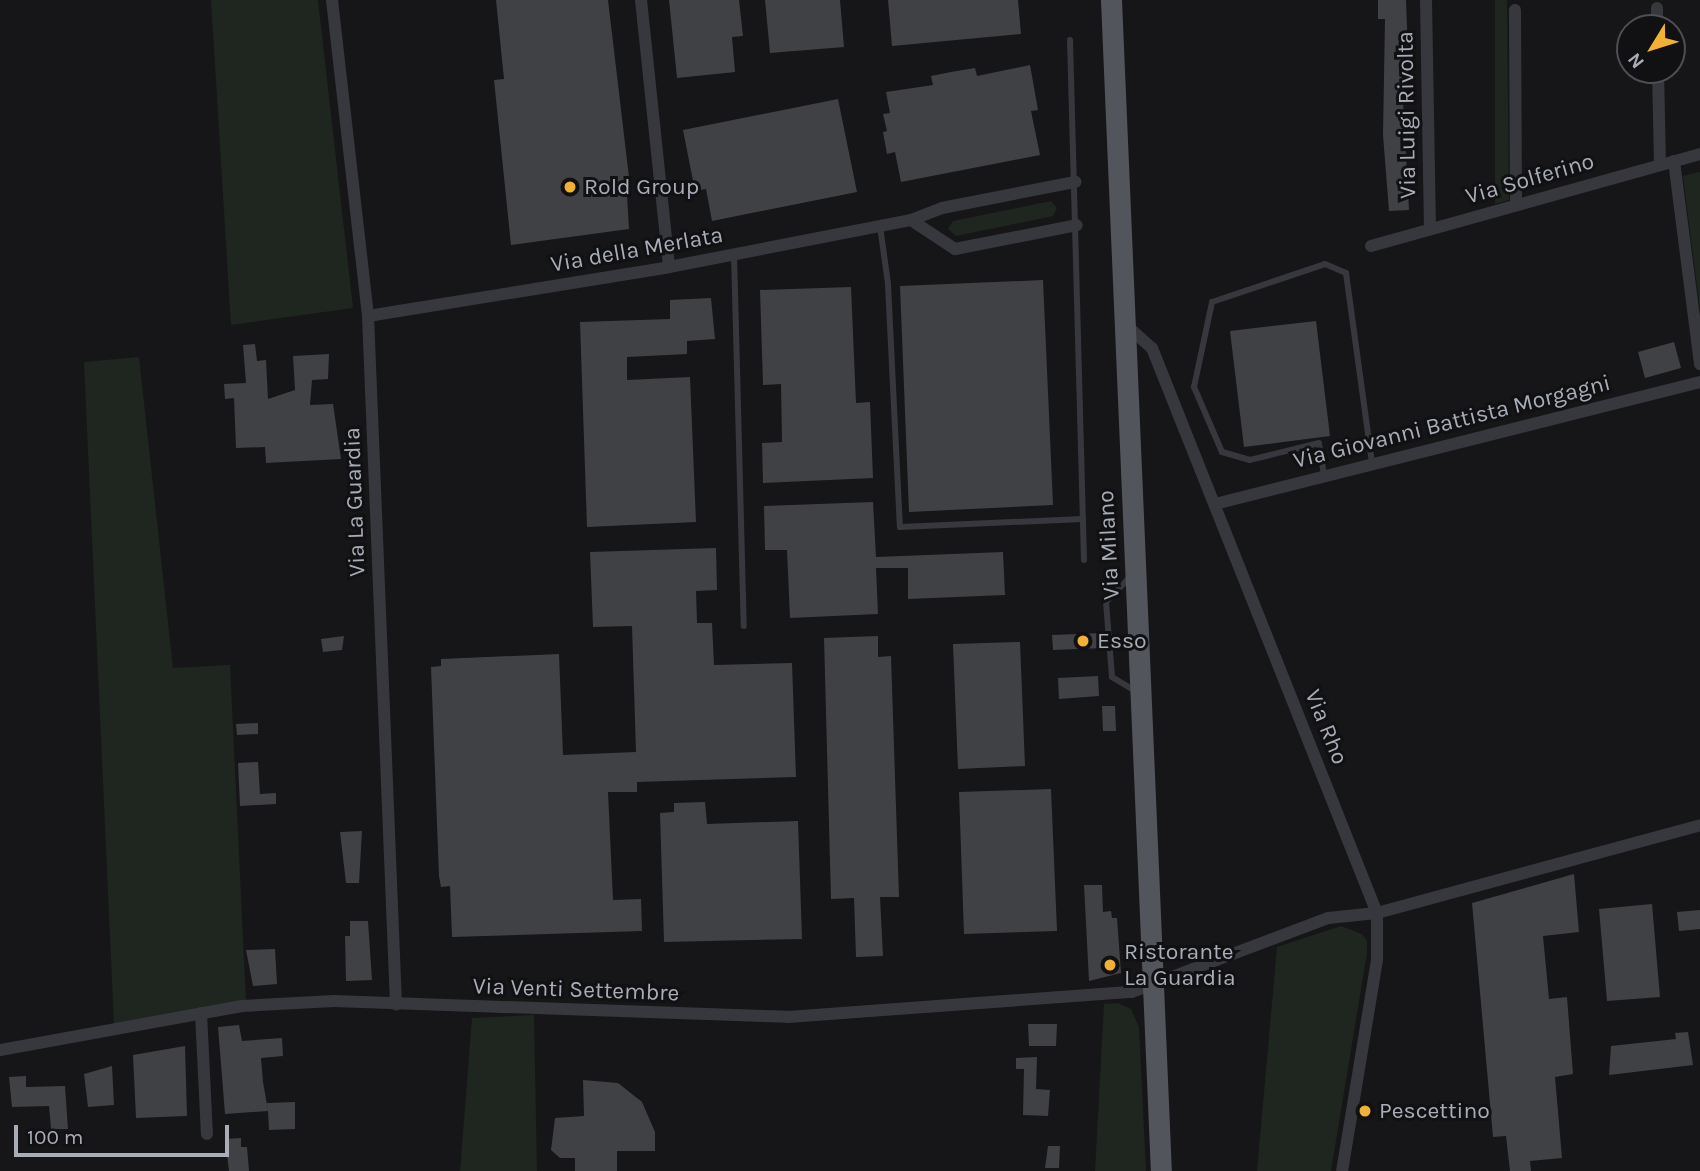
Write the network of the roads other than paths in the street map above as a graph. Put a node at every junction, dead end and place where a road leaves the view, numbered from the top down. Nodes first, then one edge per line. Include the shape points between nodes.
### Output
1 (332, 0) edge
2 (641, 0) edge
3 (1111, 0) edge
4 (1426, 0) edge
5 (1657, 8) dead end
6 (1515, 10) dead end
7 (1657, 14) edge
8 (1070, 40) dead end
9 (1658, 84) edge
10 (1700, 154) edge
11 (1674, 160) junction
12 (1660, 164) junction
13 (1075, 182) junction
14 (1516, 205) junction
15 (911, 220) junction
16 (1077, 225) junction
17 (880, 226) junction
18 (1430, 229) junction
19 (1371, 246) dead end
20 (734, 254) junction
21 (669, 267) junction
22 (368, 316) junction
23 (1125, 324) junction
24 (1700, 364) edge
25 (1700, 382) edge
26 (1372, 463) junction
27 (1324, 475) junction
28 (1215, 504) junction
29 (1083, 519) junction
30 (1084, 560) dead end
31 (1136, 571) junction
32 (744, 626) dead end
33 (1141, 695) junction
34 (1700, 825) edge
35 (1377, 913) junction
36 (1153, 984) junction
37 (396, 1004) junction
38 (201, 1013) junction
39 (0, 1050) edge
40 (207, 1134) dead end
41 (1159, 1165) edge
42 (1342, 1171) edge

1 - 22 street, Via La Guardia
2 - 21 street
3 - 23 main road, Via Milano
4 - 18 street, Via Luigi Rivolta
5 - 7 street
6 - 14 street
8 - 13 lane
9 - 12 street
10 - 11 street, Via Solferino
11 - 12 street, Via Solferino
11 - 24 street
12 - 14 street, Via Solferino
13 - 15 street, Via della Merlata via 942,208
13 - 16 lane
14 - 18 street, Via Solferino
15 - 16 street via 955,250
15 - 17 street, Via della Merlata
16 - 29 lane
17 - 20 street, Via della Merlata
17 - 29 lane via 888,284 900,527
18 - 19 street, Via Solferino
20 - 21 street, Via della Merlata
20 - 32 lane
21 - 22 street, Via della Merlata
22 - 37 street, Via La Guardia
23 - 28 street, Via Rho via 1152,348
23 - 31 main road, Via Milano
25 - 26 street, Via Giovanni Battista Morgagni
26 - 27 street, Via Giovanni Battista Morgagni
26 - 27 lane via 1346,273 1335,266 1317,266 1296,277 1212,302 1194,387 1222,452 1250,460 1319,443
27 - 28 street, Via Giovanni Battista Morgagni
28 - 35 street, Via Rho
29 - 30 lane
31 - 33 main road, Via Milano
31 - 33 lane via 1106,602 1112,677
33 - 36 main road, Via Milano
34 - 35 street, Via Venti Settembre
35 - 36 street, Via Venti Settembre via 1328,918
35 - 42 street, Via Rho via 1377,960
36 - 37 street, Via Venti Settembre via 1132,992 788,1017
36 - 41 main road, Via Milano
37 - 38 street, Via Venti Settembre via 334,1000
38 - 39 street, Via Venti Settembre
38 - 40 street

